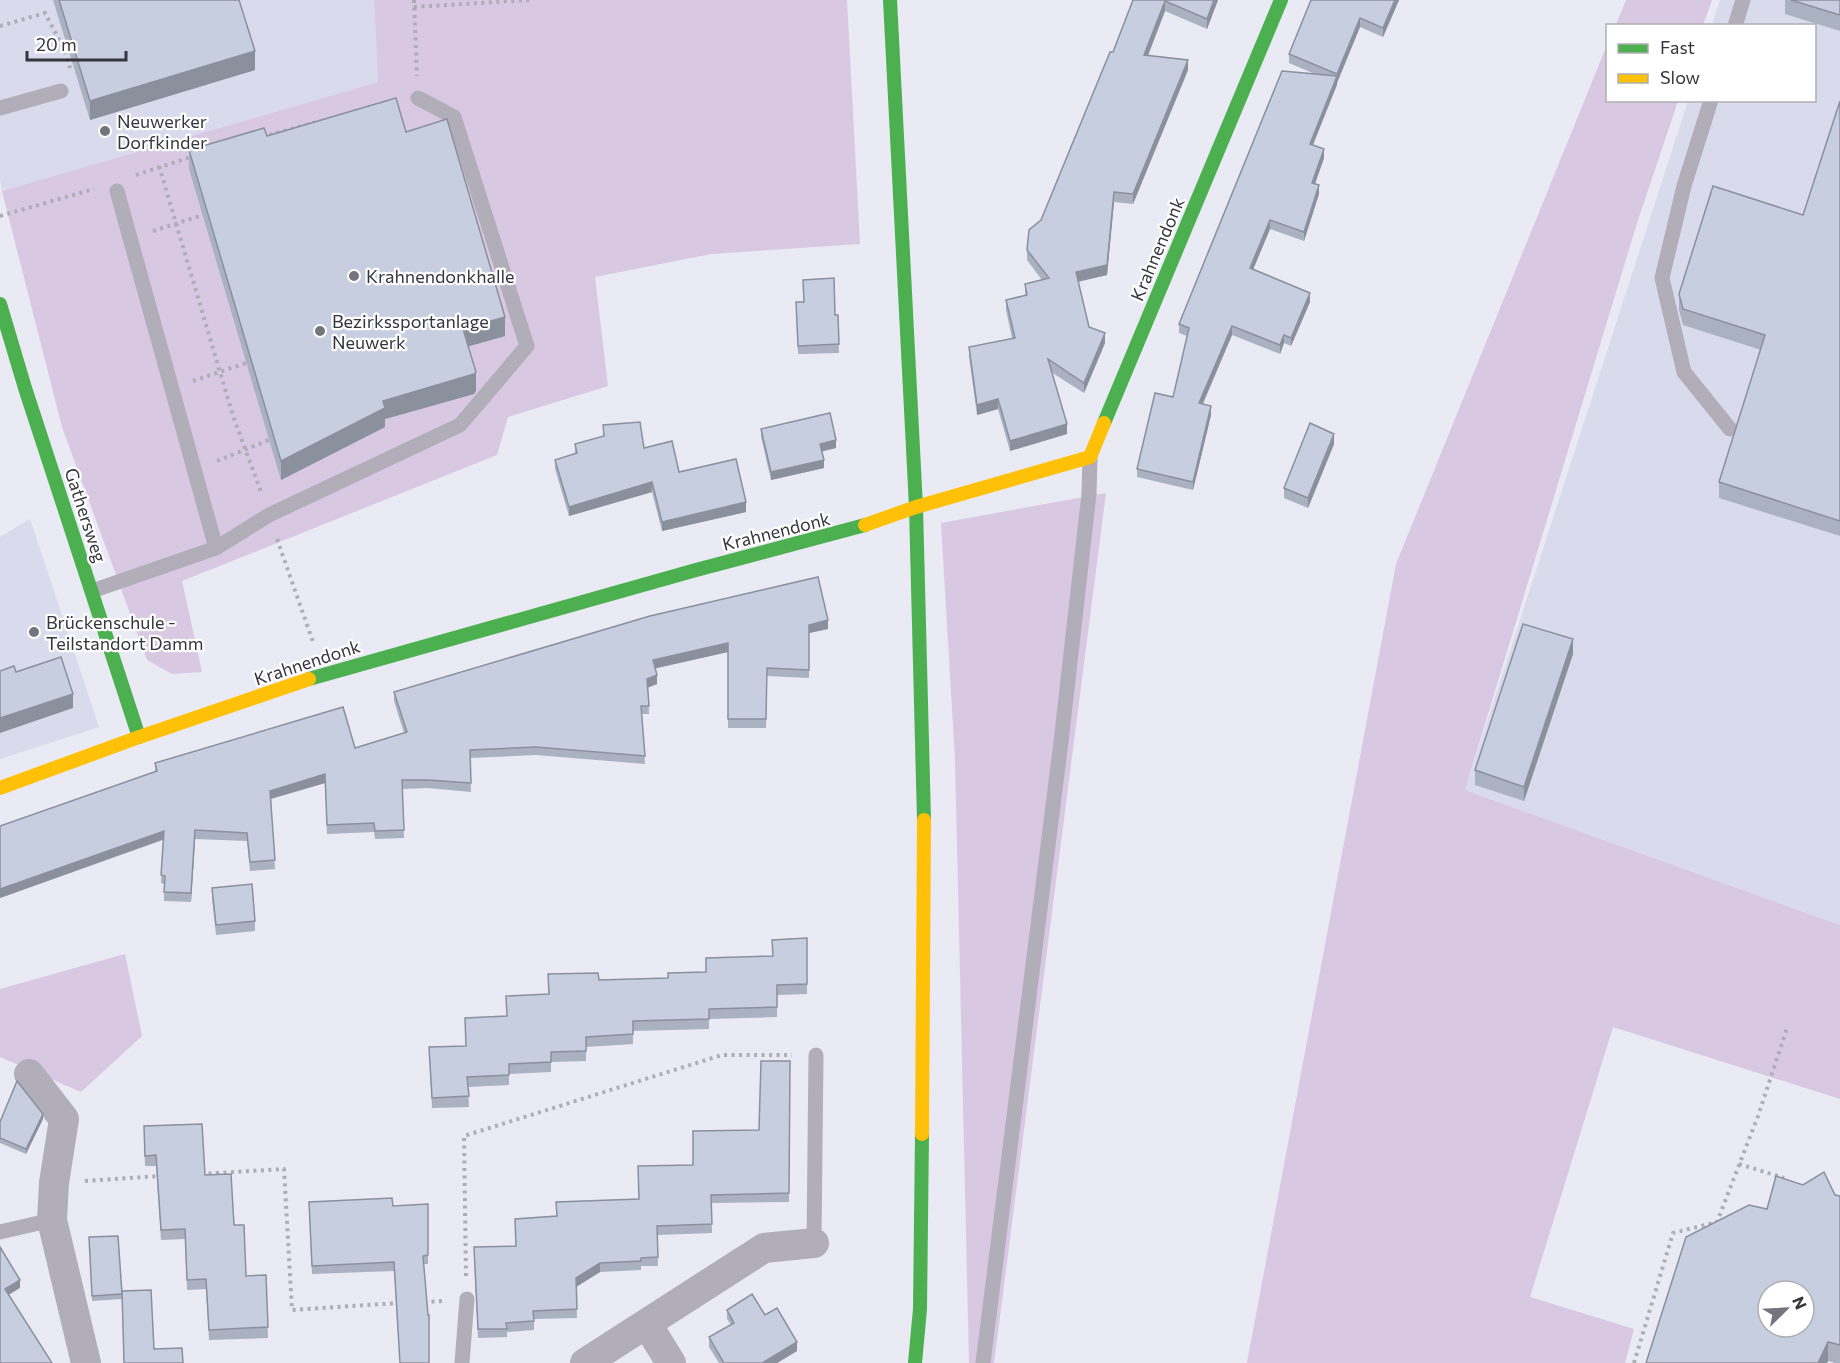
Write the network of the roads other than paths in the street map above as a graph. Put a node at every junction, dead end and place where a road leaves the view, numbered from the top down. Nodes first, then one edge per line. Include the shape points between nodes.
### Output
1 (890, 0) edge
2 (1281, 0) edge
3 (1743, 0) edge
4 (1736, 24) edge
5 (61, 91) road end
6 (418, 98) road end
7 (1710, 102) edge
8 (0, 108) edge
9 (110, 189) road end
10 (0, 304) edge
11 (1730, 429) dead end
12 (1090, 457) junction
13 (916, 507) junction
14 (216, 548) junction
15 (92, 591) junction
16 (139, 737) junction
17 (0, 788) edge
18 (816, 1055) road end
19 (29, 1074) dead end
20 (52, 1220) junction
21 (0, 1232) edge
22 (814, 1243) joint
23 (467, 1299) road end
24 (647, 1324) junction
25 (86, 1363) edge
26 (462, 1363) edge
27 (585, 1363) edge
28 (671, 1363) edge
29 (915, 1363) edge
30 (983, 1363) edge

1 - 13 street
2 - 12 street, Krahnendonk
3 - 4 lane
5 - 8 lane
6 - 14 lane via 454,117 527,346 460,425 269,515
7 - 11 lane via 1684,186 1662,278 1684,372
9 - 14 lane via 130,238
10 - 15 street, Gathersweg
12 - 13 street, Krahnendonk
12 - 30 lane via 1061,742
13 - 16 street, Krahnendonk via 854,529 324,674
13 - 29 street via 925,855 920,1309
14 - 15 lane
15 - 16 street, Gathersweg
16 - 17 street, Krahnendonk
18 - 22 lane
19 - 20 street via 64,1119
20 - 21 lane
20 - 25 street
22 - 24 street via 764,1248
23 - 26 lane
24 - 27 street
24 - 28 street

